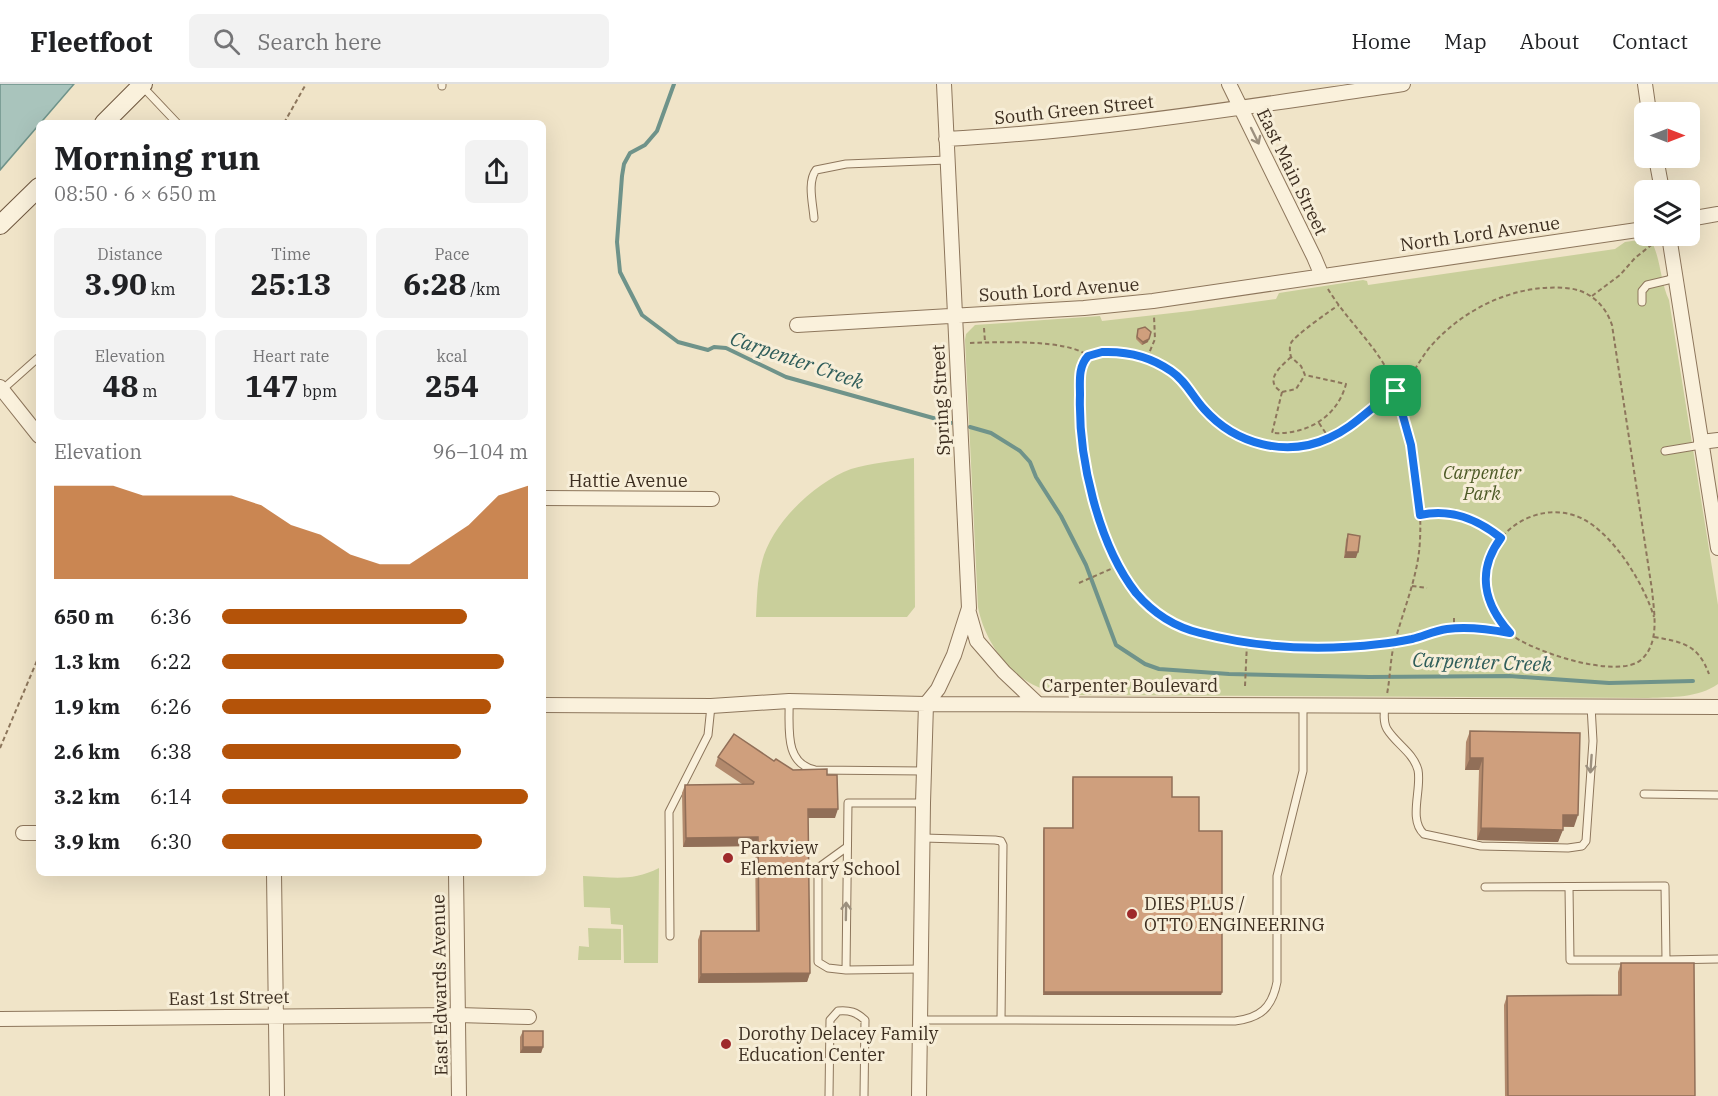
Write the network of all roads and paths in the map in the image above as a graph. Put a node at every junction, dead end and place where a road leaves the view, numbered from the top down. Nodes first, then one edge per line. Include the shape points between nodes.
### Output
1 (306, 84) edge
2 (944, 84) edge
3 (1229, 84) edge
4 (1403, 84) edge
5 (1645, 84) edge
6 (142, 85) edge
7 (1648, 102) edge
8 (1240, 108) junction
9 (107, 120) edge
10 (174, 120) edge
11 (286, 120) edge
12 (946, 139) junction
13 (947, 160) junction
14 (36, 190) edge
15 (1718, 214) edge
16 (1700, 217) edge
17 (814, 219) dead end
18 (0, 225) edge
19 (1634, 230) edge
20 (1651, 246) edge
21 (1670, 246) edge
22 (1322, 276) junction
23 (1675, 276) junction
24 (1592, 296) junction
25 (1153, 301) junction
26 (1642, 302) dead end
27 (1339, 305) junction
28 (956, 315) junction
29 (797, 324) dead end
30 (966, 343) dead end
31 (1088, 356) junction
32 (1291, 357) junction
33 (1147, 358) junction
34 (36, 361) edge
35 (1305, 375) junction
36 (1, 389) edge
37 (1396, 391) junction
38 (1282, 392) junction
39 (1319, 423) junction
40 (36, 432) edge
41 (1329, 438) junction
42 (1718, 440) edge
43 (1701, 444) junction
44 (1665, 451) dead end
45 (546, 498) edge
46 (712, 499) dead end
47 (1420, 515) junction
48 (1501, 538) junction
49 (1718, 548) edge
50 (1120, 565) junction
51 (1080, 583) dead end
52 (1412, 586) junction
53 (1427, 588) dead end
54 (969, 608) junction
55 (1654, 617) junction
56 (1454, 618) dead end
57 (1454, 628) junction
58 (1510, 633) junction
59 (1654, 637) junction
60 (1396, 641) junction
61 (1247, 643) junction
62 (36, 663) edge
63 (1709, 674) dead end
64 (1389, 684) dead end
65 (1245, 686) dead end
66 (789, 701) junction
67 (1303, 704) junction
68 (546, 705) edge
69 (927, 705) junction
70 (1038, 705) junction
71 (1385, 705) junction
72 (711, 706) junction
73 (1591, 706) junction
74 (1718, 706) edge
75 (0, 748) edge
76 (924, 771) junction
77 (1644, 794) dead end
78 (1718, 795) edge
79 (923, 803) junction
80 (36, 832) edge
81 (23, 833) dead end
82 (923, 838) junction
83 (847, 847) junction
84 (274, 876) edge
85 (456, 876) edge
86 (1569, 886) junction
87 (1485, 887) dead end
88 (670, 936) dead end
89 (1718, 959) edge
90 (1666, 960) junction
91 (921, 969) junction
92 (846, 970) junction
93 (458, 1015) junction
94 (277, 1016) junction
95 (529, 1017) dead end
96 (0, 1019) edge
97 (920, 1020) junction
98 (1001, 1020) junction
99 (277, 1096) edge
100 (459, 1096) edge
101 (829, 1096) edge
102 (864, 1096) edge
103 (919, 1096) edge

1 - 11 path
2 - 12 street, Spring Street
3 - 8 street, East Main Street
4 - 8 street, South Green Street
5 - 7 street
6 - 9 street
6 - 10 lane
8 - 12 street, South Green Street via 1080,129
8 -> 22 street, East Main Street
12 - 13 street, Spring Street
13 - 17 lane via 846,164 816,170 812,175
13 - 28 street, Spring Street
14 - 18 street
15 - 16 street
19 - 22 street, North Lord Avenue
20 - 24 path
21 - 23 street
22 - 25 street, South Lord Avenue
22 - 27 path
23 - 26 lane via 1647,285 1642,291
23 - 43 street
24 - 37 path via 1572,288 1544,288 1519,292 1482,306 1440,336
24 - 55 path via 1606,311 1612,325
25 - 28 street, South Lord Avenue
25 - 33 path via 1155,335
27 - 32 path via 1292,340
27 - 37 path via 1385,366
28 - 29 street, South Lord Avenue
28 - 54 street, Spring Street
30 - 31 path via 1050,344 1077,349
31 - 33 path via 1106,352
31 - 50 path via 1080,380 1084,455 1091,493
32 - 35 path
32 - 38 path via 1273,377
33 - 41 path via 1173,372 1213,419 1238,436 1283,447
34 - 36 lane
35 - 38 path via 1297,388
35 - 39 path via 1346,384 1336,405
36 - 40 street
37 - 41 path via 1350,427
37 - 47 path via 1411,445
38 - 39 path via 1272,433 1296,432
39 - 41 path
42 - 43 street
43 - 44 lane
43 - 49 street
45 - 46 street, Hattie Avenue
47 - 48 path via 1461,516 1480,523
47 - 52 path via 1419,554
48 - 55 path via 1514,524 1539,514 1554,512 1580,518 1618,552 1645,594
48 - 58 path via 1489,557 1486,587 1493,611
50 - 51 path
50 - 61 path via 1140,597 1172,623
52 - 53 path
52 - 60 path
54 - 69 street, Spring Street via 954,654
54 - 70 street via 977,641
55 - 59 path
56 - 57 path
57 - 58 path
57 - 60 path
58 - 59 path via 1562,657 1607,668 1638,662
59 - 63 path via 1690,647 1702,657
60 - 61 path via 1326,647
60 - 64 path
61 - 65 path
62 - 75 path
66 - 69 street, Carpenter Boulevard
66 - 72 street, Carpenter Boulevard
66 - 76 lane via 791,749 802,766 815,770
67 - 70 street, Carpenter Boulevard
67 - 71 street, Carpenter Boulevard
67 - 98 lane via 1303,771 1276,876 1277,982 1269,1005 1248,1019 1234,1020
68 - 72 street, Carpenter Boulevard
69 - 70 street, Carpenter Boulevard
69 - 76 street
71 - 73 street, Carpenter Boulevard
73 -> 71 lane via 1593,741 1586,842 1568,848 1481,846 1420,831 1416,764 1387,728
72 - 88 lane via 708,735 669,812
73 - 74 street, Carpenter Boulevard
76 - 79 street
77 - 78 lane
79 - 82 street
79 - 83 lane via 848,803
80 - 81 street
82 - 91 street
82 - 98 lane via 995,840 1003,845
92 -> 83 lane
83 - 92 lane via 818,868 818,962 828,968
84 - 94 street
85 - 93 street, East Edwards Avenue
86 - 87 lane
86 - 90 lane via 1570,960
86 - 90 lane via 1665,886
89 - 90 lane
91 - 92 lane
91 - 97 street
93 - 94 street, East 1st Street
93 - 95 street, East 1st Street
93 - 100 street, East Edwards Avenue
94 - 96 street, East 1st Street
94 - 99 street
97 - 98 lane
97 - 103 street
101 - 102 lane via 830,1020 838,1011 848,1010 865,1020

